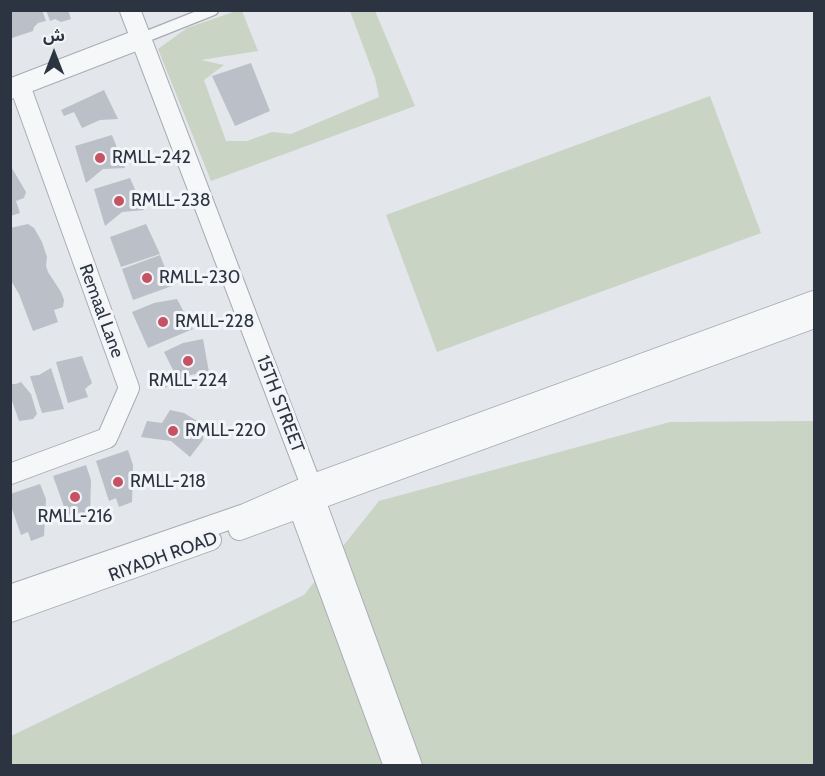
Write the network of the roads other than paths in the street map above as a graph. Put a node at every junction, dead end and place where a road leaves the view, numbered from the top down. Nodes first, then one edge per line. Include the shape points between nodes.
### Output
1 (130, 10) edge
2 (213, 10) edge
3 (140, 39) junction
4 (15, 88) edge
5 (814, 301) edge
6 (814, 318) edge
7 (10, 474) edge
8 (308, 498) junction
9 (10, 595) edge
10 (10, 612) edge
11 (394, 765) edge
12 (412, 765) edge

1 - 3 street, 15TH STREET
2 - 3 lane
3 - 4 street
3 - 8 street, 15TH STREET
4 - 7 street, Remaal Lane via 129,388 107,438
5 - 8 street
6 - 8 street
8 - 9 street, RIYADH ROAD via 245,514
8 - 10 street, RIYADH ROAD
8 - 11 street
8 - 12 street, 15TH STREET

